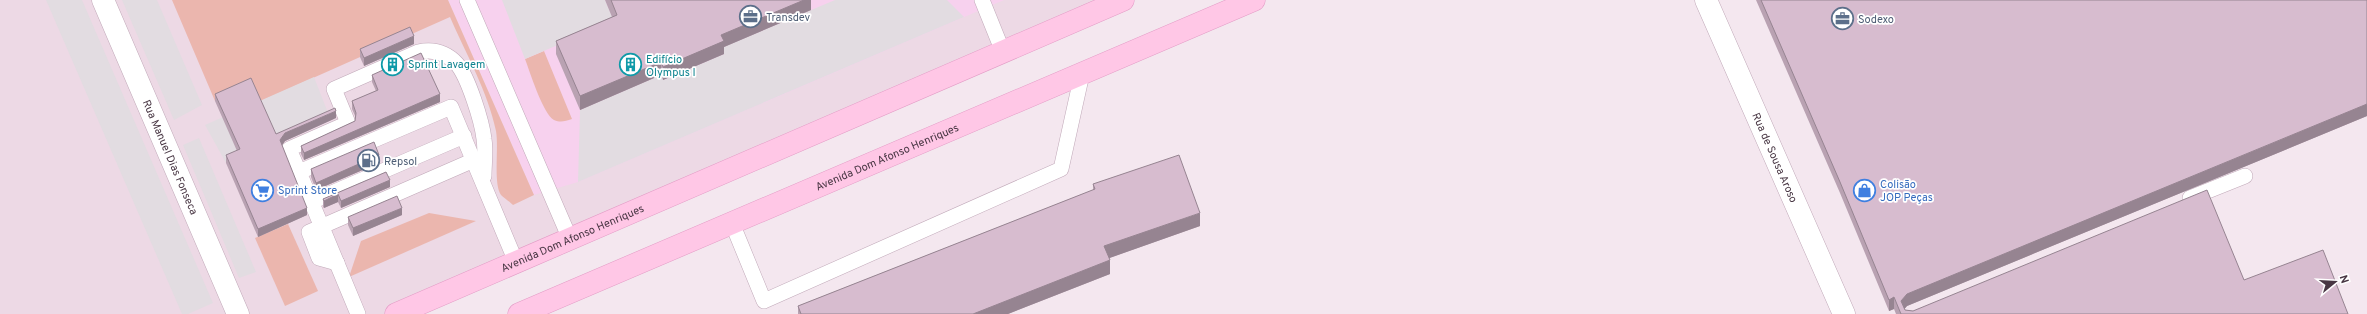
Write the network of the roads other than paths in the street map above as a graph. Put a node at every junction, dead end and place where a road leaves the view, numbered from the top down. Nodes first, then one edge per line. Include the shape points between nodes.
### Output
1 (103, 0) edge
2 (467, 0) edge
3 (982, 0) edge
4 (1122, 0) edge
5 (1254, 0) edge
6 (1706, 0) edge
7 (1003, 52) junction
8 (1082, 74) junction
9 (464, 136) junction
10 (474, 160) junction
11 (299, 172) junction
12 (2245, 176) dead end
13 (483, 183) junction
14 (311, 202) junction
15 (2179, 203) edge
16 (732, 223) junction
17 (322, 227) junction
18 (570, 239) junction
19 (516, 262) junction
20 (544, 309) edge
21 (238, 314) edge
22 (358, 314) edge
23 (396, 314) edge
24 (519, 314) edge
25 (1844, 314) edge

1 - 21 street, Rua Manuel Dias Fonseca
2 - 18 lane
3 - 7 lane
4 - 7 main road, Avenida Dom Afonso Henriques
5 - 8 main road, Avenida Dom Afonso Henriques
6 - 25 street, Rua de Sousa Aroso
7 - 18 main road, Avenida Dom Afonso Henriques
8 - 16 main road, Avenida Dom Afonso Henriques
8 - 16 lane via 1061,169 764,301
9 - 10 lane
9 - 11 lane via 451,107
9 - 14 lane
10 - 13 lane
10 - 17 lane
11 - 13 lane via 289,149 348,123 334,89 418,52 429,50 441,53 457,64 480,118 484,141
11 - 14 lane
12 - 15 lane
13 - 19 lane
14 - 17 lane
16 - 20 main road, Avenida Dom Afonso Henriques
17 - 22 lane
18 - 19 main road, Avenida Dom Afonso Henriques
19 - 23 main road, Avenida Dom Afonso Henriques
20 - 24 main road, Avenida Dom Afonso Henriques

